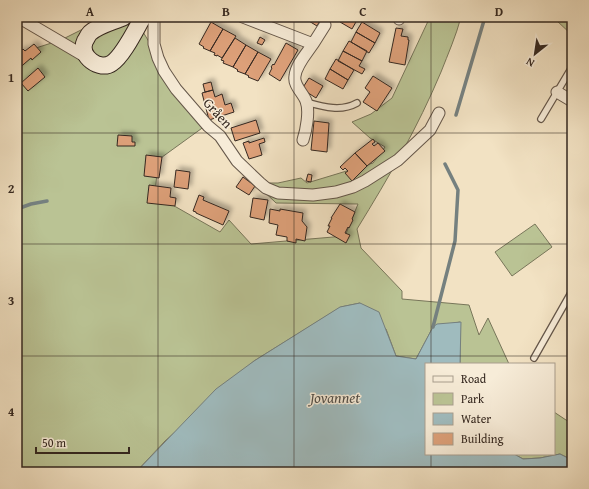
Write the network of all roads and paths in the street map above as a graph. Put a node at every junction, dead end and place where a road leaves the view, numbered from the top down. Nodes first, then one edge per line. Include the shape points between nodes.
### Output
1 (18, 17) edge
2 (124, 17) edge
3 (143, 17) edge
4 (154, 17) edge
5 (243, 17) edge
6 (325, 25) dead end
7 (313, 44) junction
8 (86, 56) junction
9 (572, 67) edge
10 (557, 92) junction
11 (572, 101) edge
12 (306, 102) junction
13 (358, 103) dead end
14 (439, 113) dead end
15 (541, 119) dead end
16 (302, 140) dead end
17 (572, 291) edge
18 (534, 358) dead end

1 - 8 street
2 - 8 street via 89,34 83,45
3 - 8 street via 117,59 110,65 95,63
4 - 14 street, Gråen via 154,44 158,58 176,89 220,136 237,161 260,184 278,193 301,195 336,192 353,187 398,160 430,130
5 - 7 street
6 - 7 street
7 - 12 street via 294,76
9 - 10 lane
10 - 11 street
10 - 15 lane
12 - 13 lane via 337,109
12 - 16 street via 307,124
17 - 18 lane

